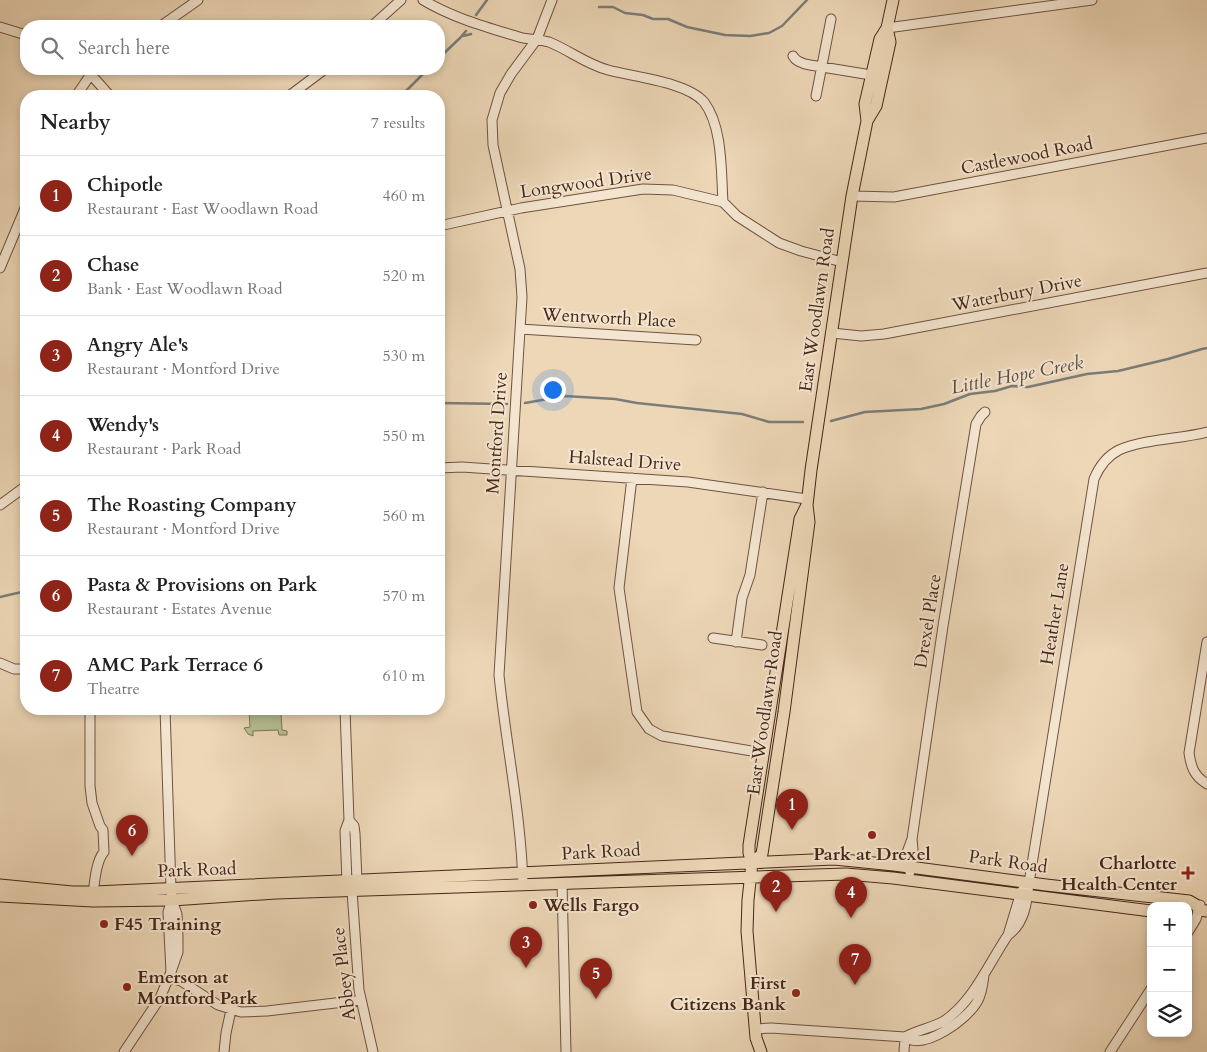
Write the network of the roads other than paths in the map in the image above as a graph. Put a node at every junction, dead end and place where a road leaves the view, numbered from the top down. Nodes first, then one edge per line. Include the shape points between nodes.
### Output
1 (198, 0) edge
2 (401, 0) edge
3 (423, 0) edge
4 (552, 0) edge
5 (893, 0) edge
6 (1092, 0) edge
7 (1021, 5) edge
8 (831, 19) dead end
9 (170, 20) edge
10 (379, 20) edge
11 (0, 27) edge
12 (887, 28) junction
13 (20, 33) edge
14 (537, 39) junction
15 (793, 56) dead end
16 (822, 68) junction
17 (87, 75) edge
18 (92, 75) edge
19 (316, 75) edge
20 (871, 76) junction
21 (79, 90) edge
22 (105, 90) edge
23 (297, 90) edge
24 (816, 96) dead end
25 (867, 121) junction
26 (1207, 138) edge
27 (852, 196) junction
28 (723, 202) junction
29 (508, 211) junction
30 (20, 220) edge
31 (445, 225) edge
32 (842, 262) junction
33 (0, 268) edge
34 (1207, 273) edge
35 (520, 329) junction
36 (832, 333) junction
37 (696, 340) dead end
38 (985, 412) dead end
39 (1207, 432) edge
40 (445, 468) edge
41 (510, 471) junction
42 (632, 478) junction
43 (20, 490) edge
44 (763, 492) junction
45 (807, 502) junction
46 (0, 505) edge
47 (712, 638) dead end
48 (736, 642) junction
49 (1207, 642) edge
50 (762, 645) dead end
51 (0, 663) edge
52 (20, 669) edge
53 (90, 715) edge
54 (165, 715) edge
55 (344, 715) edge
56 (764, 753) junction
57 (1207, 784) edge
58 (912, 839) junction
59 (752, 863) junction
60 (894, 865) junction
61 (911, 867) junction
62 (751, 877) junction
63 (523, 879) junction
64 (910, 880) junction
65 (562, 883) junction
66 (1029, 883) junction
67 (352, 884) junction
68 (0, 885) edge
69 (172, 894) junction
70 (1024, 895) junction
71 (0, 896) edge
72 (93, 897) junction
73 (1147, 910) edge
74 (1198, 910) edge
75 (1192, 926) edge
76 (170, 975) junction
77 (1149, 992) edge
78 (361, 1000) junction
79 (231, 1010) junction
80 (756, 1034) junction
81 (905, 1037) junction
82 (124, 1052) edge
83 (224, 1052) edge
84 (373, 1052) edge
85 (566, 1052) edge
86 (754, 1052) edge
87 (761, 1052) edge
88 (904, 1052) edge
89 (1110, 1052) edge

1 - 9 street
2 - 10 street
3 - 14 street via 465,21 521,38
4 - 14 street, Montford Drive
5 - 12 main road, East Woodlawn Road
6 - 7 street
7 - 12 street
8 - 16 street
11 - 13 street
12 - 20 main road, East Woodlawn Road via 880,39
12 - 25 main road, East Woodlawn Road via 890,42 876,106
14 - 28 street via 606,69 677,86 698,96 714,119
14 - 29 street, Montford Drive via 505,83 492,120 493,145
15 - 16 street via 802,63
16 - 20 street
16 - 24 street
17 - 21 street
18 - 22 street
19 - 23 street
20 - 25 main road, East Woodlawn Road via 865,104
25 - 27 main road, East Woodlawn Road
26 - 27 street, Castlewood Road via 888,198
27 - 32 main road, East Woodlawn Road
28 - 29 street, Longwood Drive via 658,188
28 - 32 street via 736,216 779,243
29 - 31 street, Longwood Drive
29 - 35 street, Montford Drive via 520,269
30 - 33 street
32 - 36 main road, East Woodlawn Road
34 - 36 street, Waterbury Drive via 884,334
35 - 37 street, Wentworth Place
35 - 41 street, Montford Drive
36 - 45 main road, East Woodlawn Road
38 - 58 street, Drexel Place via 976,424
39 - 66 street, Heather Lane via 1118,450 1104,462 1094,479
40 - 41 street, Halstead Drive
41 - 42 street, Halstead Drive
41 - 63 street, Montford Drive via 499,675
42 - 44 street, Halstead Drive
42 - 56 street via 620,588 637,712 649,729 662,736
43 - 46 street
44 - 45 street, Halstead Drive
44 - 48 street
45 - 56 main road, East Woodlawn Road via 800,519
45 - 59 main road, East Woodlawn Road via 810,522 784,712 762,854
47 - 48 street
48 - 50 street
49 - 57 street via 1189,753 1191,767
51 - 52 street
53 - 72 street via 90,786 101,842
54 - 69 street
55 - 67 street, Abbey Place via 349,820 355,830
56 - 59 main road, East Woodlawn Road via 749,845
58 - 60 street, Drexel Place via 906,856
58 - 61 street, Drexel Place
59 - 60 main road, Park Road via 834,859
59 - 62 main road, East Woodlawn Road
59 - 63 main road, Park Road
60 - 61 main road, Park Road
61 - 64 street, Drexel Place
61 - 66 main road, Park Road
62 - 64 main road, Park Road via 846,874
62 - 65 main road, Park Road
62 - 80 main road, East Woodlawn Road via 747,931
63 - 65 main road, Park Road
63 - 67 main road, Park Road
64 - 70 main road, Park Road
65 - 85 street
66 - 70 street, Heather Lane
66 - 74 main road, Park Road via 1188,901
67 - 69 main road, Park Road
67 - 78 street, Abbey Place
68 - 72 main road, Park Road
69 - 72 main road, Park Road
69 - 76 street via 168,908
70 - 73 main road, Park Road
70 - 81 street, Heather Lane via 1008,934 972,994 939,1023
71 - 72 main road, Park Road
74 - 75 street
76 - 79 street
76 - 82 street via 160,998
77 - 89 street
78 - 79 street via 249,1013
78 - 84 street, Abbey Place
79 - 83 street
80 - 81 street via 770,1028
80 - 86 main road, East Woodlawn Road
80 - 87 main road, East Woodlawn Road
81 - 88 street

